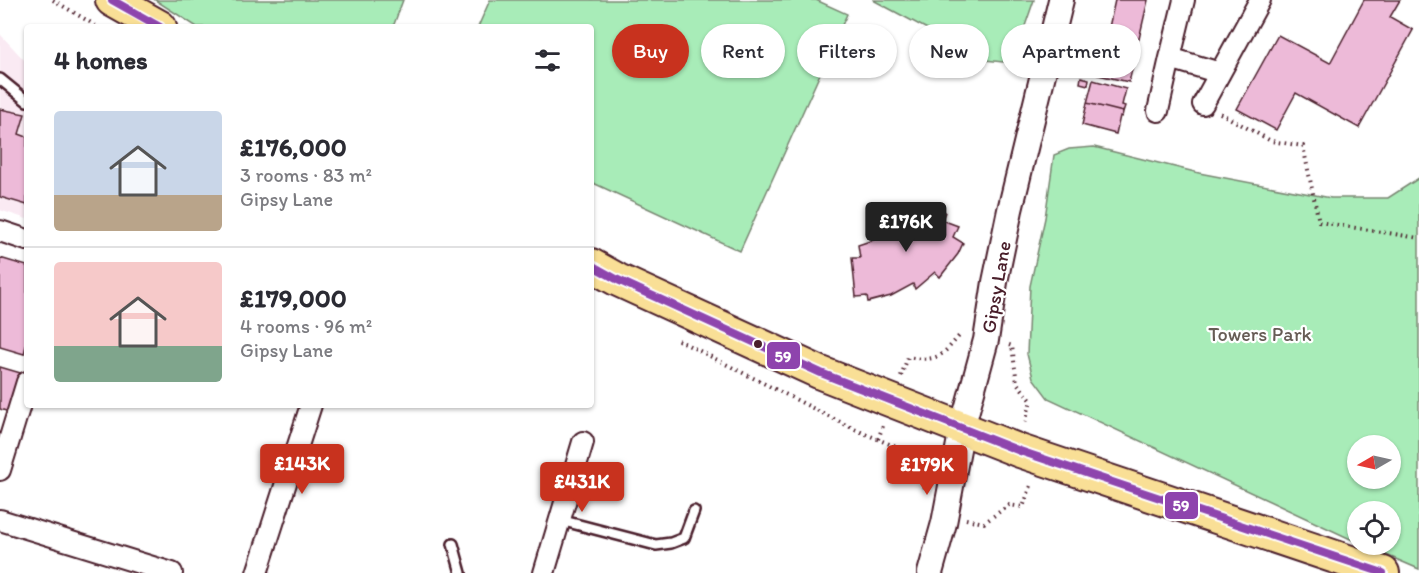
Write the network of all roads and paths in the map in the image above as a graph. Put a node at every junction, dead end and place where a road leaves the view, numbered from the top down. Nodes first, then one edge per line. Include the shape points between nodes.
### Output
1 (53, 0) edge
2 (112, 0) edge
3 (1061, 0) edge
4 (1184, 0) edge
5 (1260, 0) edge
6 (93, 24) edge
7 (155, 24) edge
8 (1170, 58) junction
9 (1220, 72) junction
10 (0, 79) edge
11 (24, 99) edge
12 (1203, 104) joint
13 (1158, 111) dead end
14 (0, 231) edge
15 (1419, 238) edge
16 (24, 239) edge
17 (594, 267) edge
18 (675, 338) dead end
19 (986, 340) junction
20 (24, 392) edge
21 (891, 401) junction
22 (310, 408) edge
23 (962, 428) junction
24 (1023, 429) dead end
25 (878, 439) junction
26 (584, 442) dead end
27 (1041, 458) junction
28 (0, 470) edge
29 (694, 511) dead end
30 (945, 514) junction
31 (0, 520) edge
32 (560, 520) junction
33 (453, 544) dead end
34 (172, 573) edge
35 (257, 573) edge
36 (461, 573) edge
37 (544, 573) edge
38 (930, 573) edge
39 (1383, 573) edge

1 - 6 path
2 - 7 highway
3 - 19 street, Gipsy Lane via 1010,210
4 - 8 street
5 - 9 street
8 - 9 street
8 - 13 street
9 - 12 street
10 - 11 lane
12 - 15 path via 1271,141 1303,146 1319,222
14 - 16 street
17 - 21 highway via 810,368
18 - 25 path
19 - 21 path via 959,336 943,355 908,357
19 - 23 street, Gipsy Lane
19 - 24 path via 1012,346 1017,383 1031,400
20 - 28 street
21 - 23 highway
21 - 25 path
22 - 35 street
23 - 27 highway
23 - 30 street, Gipsy Lane
25 - 30 path via 908,452 923,487
26 - 32 street
27 - 30 path via 1023,507 1009,505 984,524
27 - 39 highway
29 - 32 lane via 684,538 656,545
30 - 38 street, Gipsy Lane
31 - 34 street
32 - 37 street
33 - 36 lane

